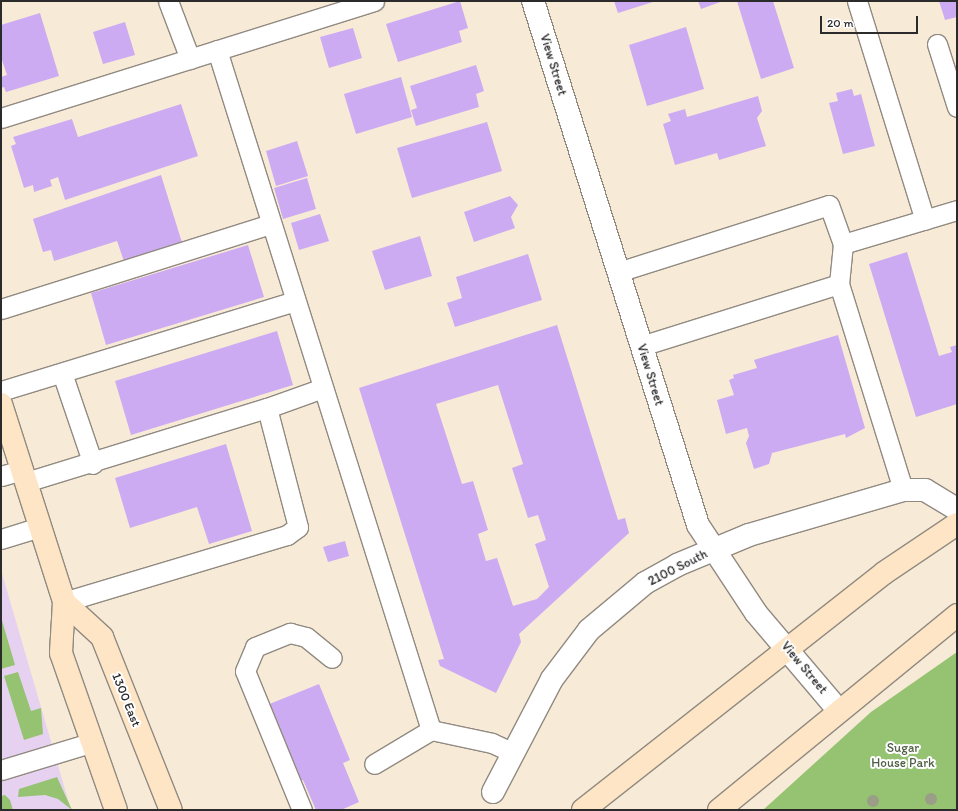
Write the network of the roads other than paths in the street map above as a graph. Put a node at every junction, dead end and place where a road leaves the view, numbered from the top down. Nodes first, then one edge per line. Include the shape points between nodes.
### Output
1 (168, 1) edge
2 (374, 1) edge
3 (533, 1) edge
4 (857, 1) edge
5 (937, 44) dead end
6 (217, 50) junction
7 (190, 59) junction
8 (957, 107) edge
9 (1, 118) edge
10 (957, 210) edge
11 (925, 220) junction
12 (271, 224) junction
13 (844, 244) junction
14 (618, 272) junction
15 (839, 284) junction
16 (296, 302) junction
17 (1, 309) edge
18 (641, 346) junction
19 (62, 373) junction
20 (323, 388) junction
21 (1, 391) edge
22 (1, 404) edge
23 (267, 408) junction
24 (93, 464) junction
25 (1, 476) edge
26 (24, 476) junction
27 (903, 490) junction
28 (957, 509) edge
29 (957, 524) edge
30 (40, 527) junction
31 (1, 539) edge
32 (712, 550) junction
33 (64, 602) junction
34 (957, 615) edge
35 (788, 649) junction
36 (332, 658) dead end
37 (839, 711) junction
38 (431, 730) junction
39 (93, 742) junction
40 (513, 752) junction
41 (374, 764) dead end
42 (1, 770) edge
43 (493, 792) dead end
44 (116, 810) edge
45 (171, 810) edge
46 (302, 810) edge
47 (583, 810) edge
48 (719, 810) edge

1 - 7 lane
2 - 6 lane
3 - 14 street, View Street
4 - 11 lane
5 - 8 lane
6 - 7 lane
6 - 12 lane
7 - 9 lane
10 - 11 lane
11 - 13 lane
12 - 16 lane
12 - 17 lane
13 - 14 lane via 829,205
13 - 15 lane
14 - 18 street, View Street
15 - 18 lane
15 - 27 lane
16 - 19 lane
16 - 20 lane
18 - 32 street, View Street via 698,525
19 - 21 lane
19 - 24 lane
20 - 23 lane
20 - 38 lane
22 - 26 main road, 1300 East
23 - 24 lane
23 - 33 lane via 298,527 287,534
24 - 26 lane
25 - 26 lane
26 - 30 main road, 1300 East
27 - 28 street, 2100 South via 925,490
27 - 32 street, 2100 South via 749,536
29 - 35 main road via 884,573
30 - 31 lane
30 - 33 main road, 1300 East
32 - 35 street, View Street via 756,612
32 - 40 street, 2100 South via 645,583 589,630 552,679
33 - 39 main road, 1300 East via 61,652
33 - 45 main road, 1300 East via 102,637
34 - 37 main road
35 - 37 street, View Street
35 - 47 main road
36 - 46 lane via 306,637 290,633 255,647 245,671
37 - 48 main road
38 - 40 lane via 492,743
38 - 41 lane
39 - 42 lane
39 - 44 main road, 1300 East
40 - 43 street, 2100 South

